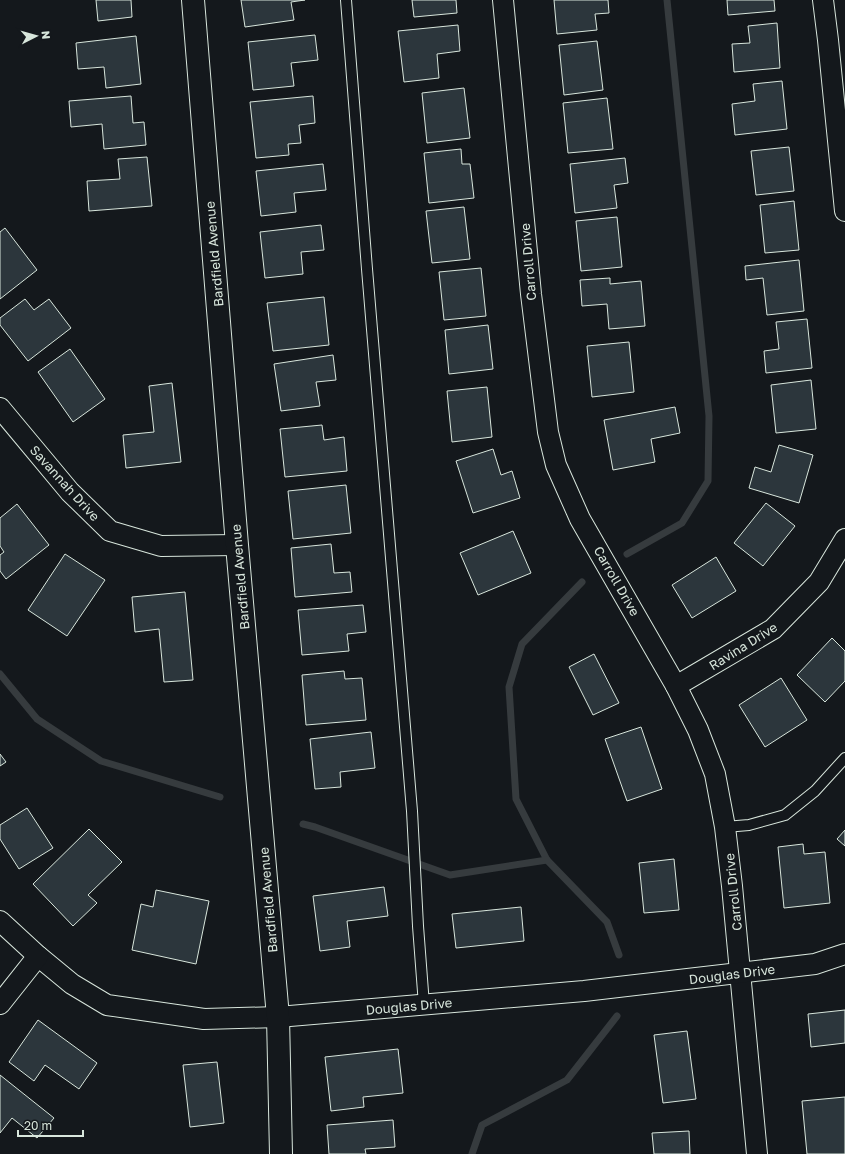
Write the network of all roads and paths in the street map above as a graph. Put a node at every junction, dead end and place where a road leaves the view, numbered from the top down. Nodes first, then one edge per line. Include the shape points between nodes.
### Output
1 (193, 0) edge
2 (346, 0) edge
3 (503, 0) edge
4 (823, 0) edge
5 (845, 211) edge
6 (0, 408) edge
7 (845, 539) edge
8 (237, 545) junction
9 (676, 686) junction
10 (845, 758) edge
11 (725, 827) junction
12 (0, 922) edge
13 (845, 954) edge
14 (38, 956) junction
15 (741, 972) junction
16 (0, 1004) edge
17 (424, 1005) junction
18 (278, 1017) junction
19 (280, 1154) edge
20 (757, 1154) edge

1 - 8 street, Bardfield Avenue
2 - 17 lane via 400,656
3 - 9 street, Carroll Drive via 531,294 544,406 556,465 580,519
4 - 5 street
6 - 8 street, Savannah Drive via 70,492 110,531 161,546
7 - 9 street, Ravina Drive via 819,582 773,629
8 - 18 street, Bardfield Avenue
9 - 11 street, Carroll Drive via 698,730 715,774
10 - 11 lane via 815,791 785,815 749,825
11 - 15 street, Carroll Drive
12 - 14 street, Douglas Drive
13 - 15 street, Douglas Drive via 815,964
14 - 16 street
14 - 18 street, Douglas Drive via 72,984 107,1005 204,1019
15 - 17 street, Douglas Drive via 584,991
15 - 20 street, Carroll Drive
17 - 18 street, Douglas Drive
18 - 19 street, Bardfield Avenue

